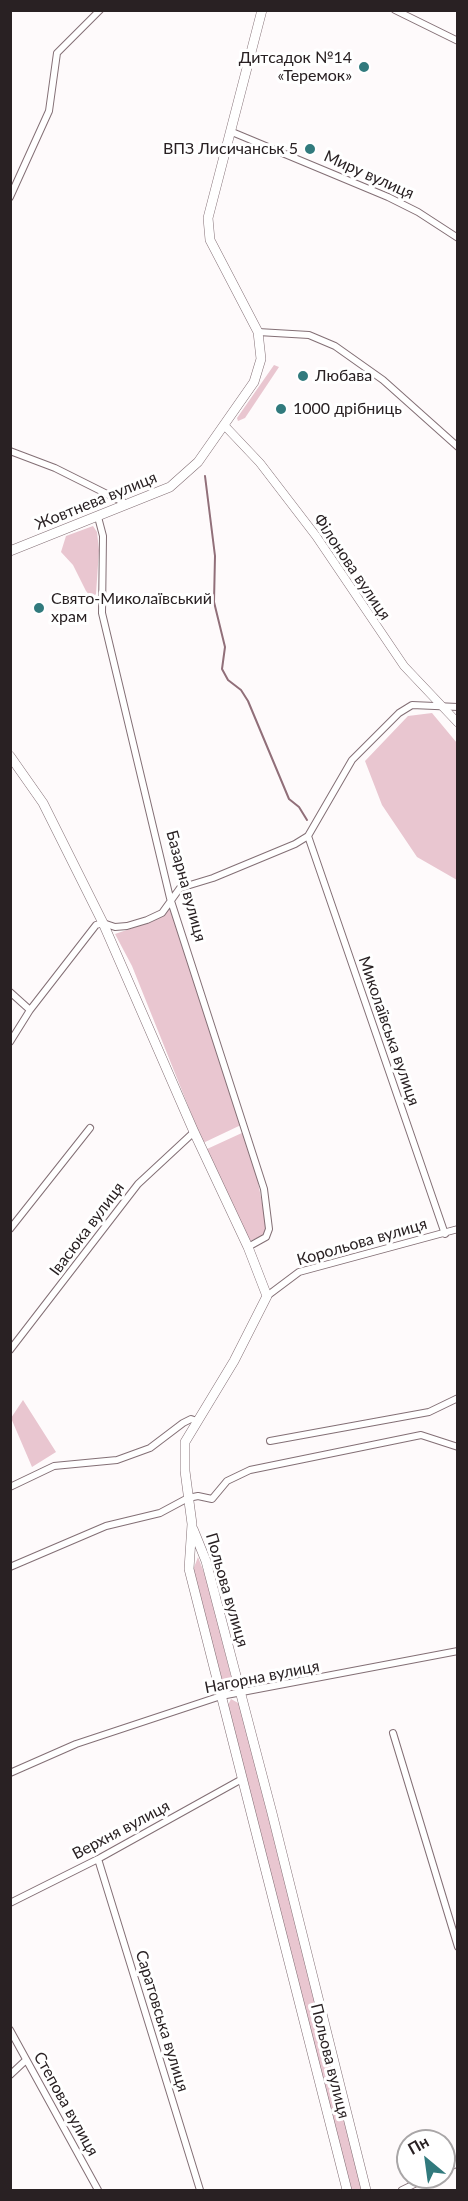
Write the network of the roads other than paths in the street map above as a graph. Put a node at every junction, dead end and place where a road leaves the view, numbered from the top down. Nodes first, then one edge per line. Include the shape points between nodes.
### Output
1 (100, 10) edge
2 (262, 10) edge
3 (395, 10) edge
4 (458, 41) edge
5 (232, 132) junction
6 (10, 197) edge
7 (458, 238) edge
8 (258, 332) junction
9 (225, 426) junction
10 (458, 447) edge
11 (10, 451) edge
12 (129, 506) junction
13 (98, 517) junction
14 (10, 551) edge
15 (440, 706) junction
16 (458, 707) edge
17 (458, 723) edge
18 (10, 756) edge
19 (308, 836) junction
20 (170, 898) junction
21 (103, 922) junction
22 (10, 992) edge
23 (30, 1010) junction
24 (10, 1042) edge
25 (90, 1128) dead end
26 (194, 1132) junction
27 (10, 1229) edge
28 (458, 1229) edge
29 (445, 1234) junction
30 (248, 1247) junction
31 (267, 1296) junction
32 (10, 1350) edge
33 (458, 1398) edge
34 (197, 1421) junction
35 (270, 1441) dead end
36 (458, 1447) edge
37 (10, 1487) edge
38 (188, 1498) junction
39 (192, 1524) junction
40 (10, 1567) edge
41 (458, 1651) edge
42 (239, 1692) junction
43 (221, 1696) junction
44 (393, 1733) dead end
45 (10, 1773) edge
46 (242, 1779) junction
47 (98, 1859) junction
48 (10, 1903) edge
49 (458, 1947) edge
50 (10, 2030) edge
51 (26, 2060) junction
52 (10, 2075) edge
53 (98, 2190) edge
54 (200, 2190) edge
55 (347, 2190) edge
56 (366, 2190) edge

1 - 6 street via 57,53 49,111
2 - 5 main road, Жовтнева вулиця
3 - 4 street
5 - 7 street, Миру вулиця via 388,197
5 - 8 main road, Жовтнева вулиця via 208,228 210,240
8 - 9 main road, Жовтнева вулиця via 261,359 254,382
8 - 10 street via 309,335 335,346 383,380
9 - 12 main road, Жовтнева вулиця via 181,480 158,495
9 - 15 street, Філонова вулиця via 260,463 316,536 404,666
11 - 12 street via 55,468
12 - 13 main road, Жовтнева вулиця
13 - 14 main road, Жовтнева вулиця
13 - 20 street, Базарна вулиця via 103,536 102,613
15 - 16 street
15 - 17 street, Філонова вулиця
15 - 19 street via 412,705 399,713 352,760
18 - 21 main road via 43,803
19 - 20 street via 213,878 180,888
19 - 29 street, Миколаївська вулиця
20 - 21 street via 162,913 147,920 115,927
20 - 30 street, Базарна вулиця via 264,1189 270,1229 266,1237
21 - 23 street via 90,932
21 - 26 main road
22 - 23 street
23 - 24 street
25 - 27 street
26 - 30 main road
26 - 32 street, Івасюка вулиця via 138,1184
28 - 29 street, Корольова вулиця
29 - 31 street, Корольова вулиця via 299,1272
30 - 31 main road
31 - 34 main road, Корольова вулиця
33 - 35 street via 429,1412
34 - 37 street via 191,1419 150,1448 117,1460 54,1466
34 - 38 main road, Корольова вулиця via 185,1442
36 - 38 street via 420,1435 250,1470 227,1481 212,1499
38 - 39 main road, Корольова вулиця
38 - 40 street via 160,1513 106,1526
39 - 42 main road, Польова вулиця via 206,1561
39 - 43 main road, Польова вулиця via 189,1569
41 - 42 street, Нагорна вулиця
42 - 43 street, Нагорна вулиця
42 - 56 main road, Польова вулиця
43 - 45 street, Нагорна вулиця via 76,1744
43 - 46 main road, Польова вулиця
44 - 49 street
46 - 47 street, Верхня вулиця
46 - 55 main road, Польова вулиця
47 - 48 street, Верхня вулиця
47 - 54 street, Саратовська вулиця
50 - 51 street, Степова вулиця
51 - 52 street
51 - 53 street, Степова вулиця

